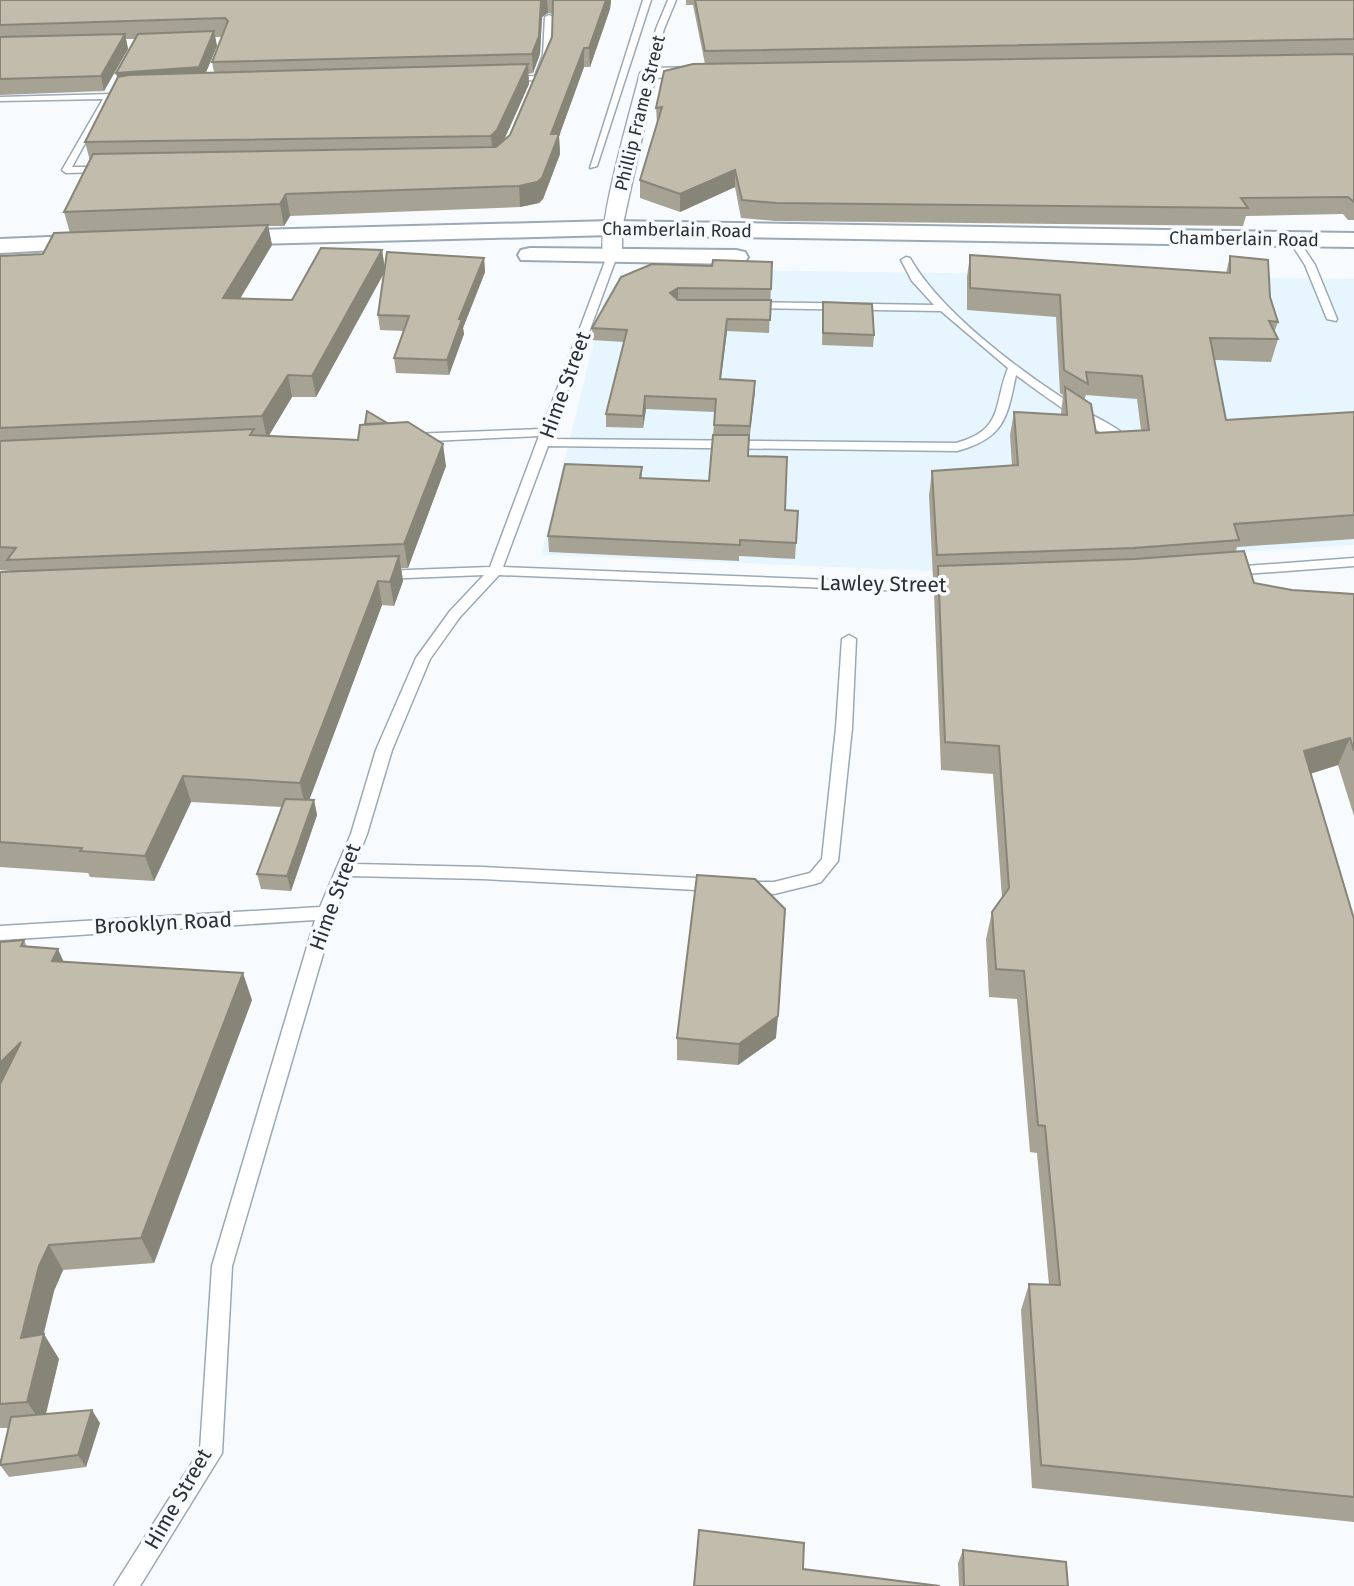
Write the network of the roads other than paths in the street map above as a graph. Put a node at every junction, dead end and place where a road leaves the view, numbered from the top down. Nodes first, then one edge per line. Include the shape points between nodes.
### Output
1 (647, 0) edge
2 (672, 0) edge
3 (549, 18) dead end
4 (727, 72) edge
5 (648, 73) junction
6 (538, 78) junction
7 (496, 79) edge
8 (116, 84) edge
9 (532, 91) edge
10 (120, 93) edge
11 (109, 96) junction
12 (0, 99) edge
13 (593, 166) dead end
14 (122, 169) edge
15 (612, 228) junction
16 (368, 232) junction
17 (922, 235) junction
18 (1199, 239) junction
19 (1294, 240) junction
20 (1354, 240) edge
21 (314, 242) junction
22 (197, 245) edge
23 (0, 246) edge
24 (612, 256) junction
25 (756, 258) edge
26 (0, 259) edge
27 (878, 259) dead end
28 (917, 260) junction
29 (1210, 263) dead end
30 (1285, 265) dead end
31 (1321, 265) junction
32 (737, 304) edge
33 (943, 308) junction
34 (1332, 319) dead end
35 (1012, 370) junction
36 (547, 437) junction
37 (398, 439) edge
38 (1125, 440) edge
39 (1354, 562) edge
40 (495, 571) junction
41 (1221, 572) edge
42 (371, 576) edge
43 (976, 584) edge
44 (849, 639) dead end
45 (344, 870) junction
46 (326, 913) junction
47 (0, 933) edge
48 (125, 1586) edge

1 - 13 lane
2 - 5 lane, Phillip Frame Street
3 - 6 lane via 547,55
4 - 5 street
5 - 15 street, Phillip Frame Street
6 - 7 lane
6 - 9 lane
8 - 11 lane
10 - 11 lane
11 - 12 lane
11 - 14 lane via 66,170
15 - 16 street, Chamberlain Road
15 - 17 street, Chamberlain Road
15 - 24 street, Hime Street
16 - 21 street, Chamberlain Road
16 - 24 street via 400,241 537,242
17 - 18 street, Chamberlain Road
17 - 28 street
18 - 19 street, Chamberlain Road
18 - 29 street
19 - 20 street, Chamberlain Road
19 - 31 lane
21 - 22 street, Chamberlain Road
21 - 24 street, Chamberlain Road
23 - 26 street via 123,248
24 - 25 street, Chamberlain Road
24 - 36 lane, Hime Street
27 - 28 street
28 - 33 lane via 920,283
30 - 31 street, Chamberlain Road
31 - 34 lane
32 - 33 lane
33 - 35 lane
35 - 36 lane via 1000,419 990,435 957,447
35 - 38 lane
36 - 37 lane
36 - 40 lane, Hime Street
39 - 41 lane
40 - 42 lane, Lawley Street
40 - 43 lane, Lawley Street via 906,587
40 - 45 lane, Hime Street via 423,657 384,750
44 - 45 lane via 830,861 816,878 774,888 548,875
45 - 46 lane, Hime Street
46 - 47 lane, Brooklyn Road
46 - 48 lane, Hime Street via 222,1266 211,1453

